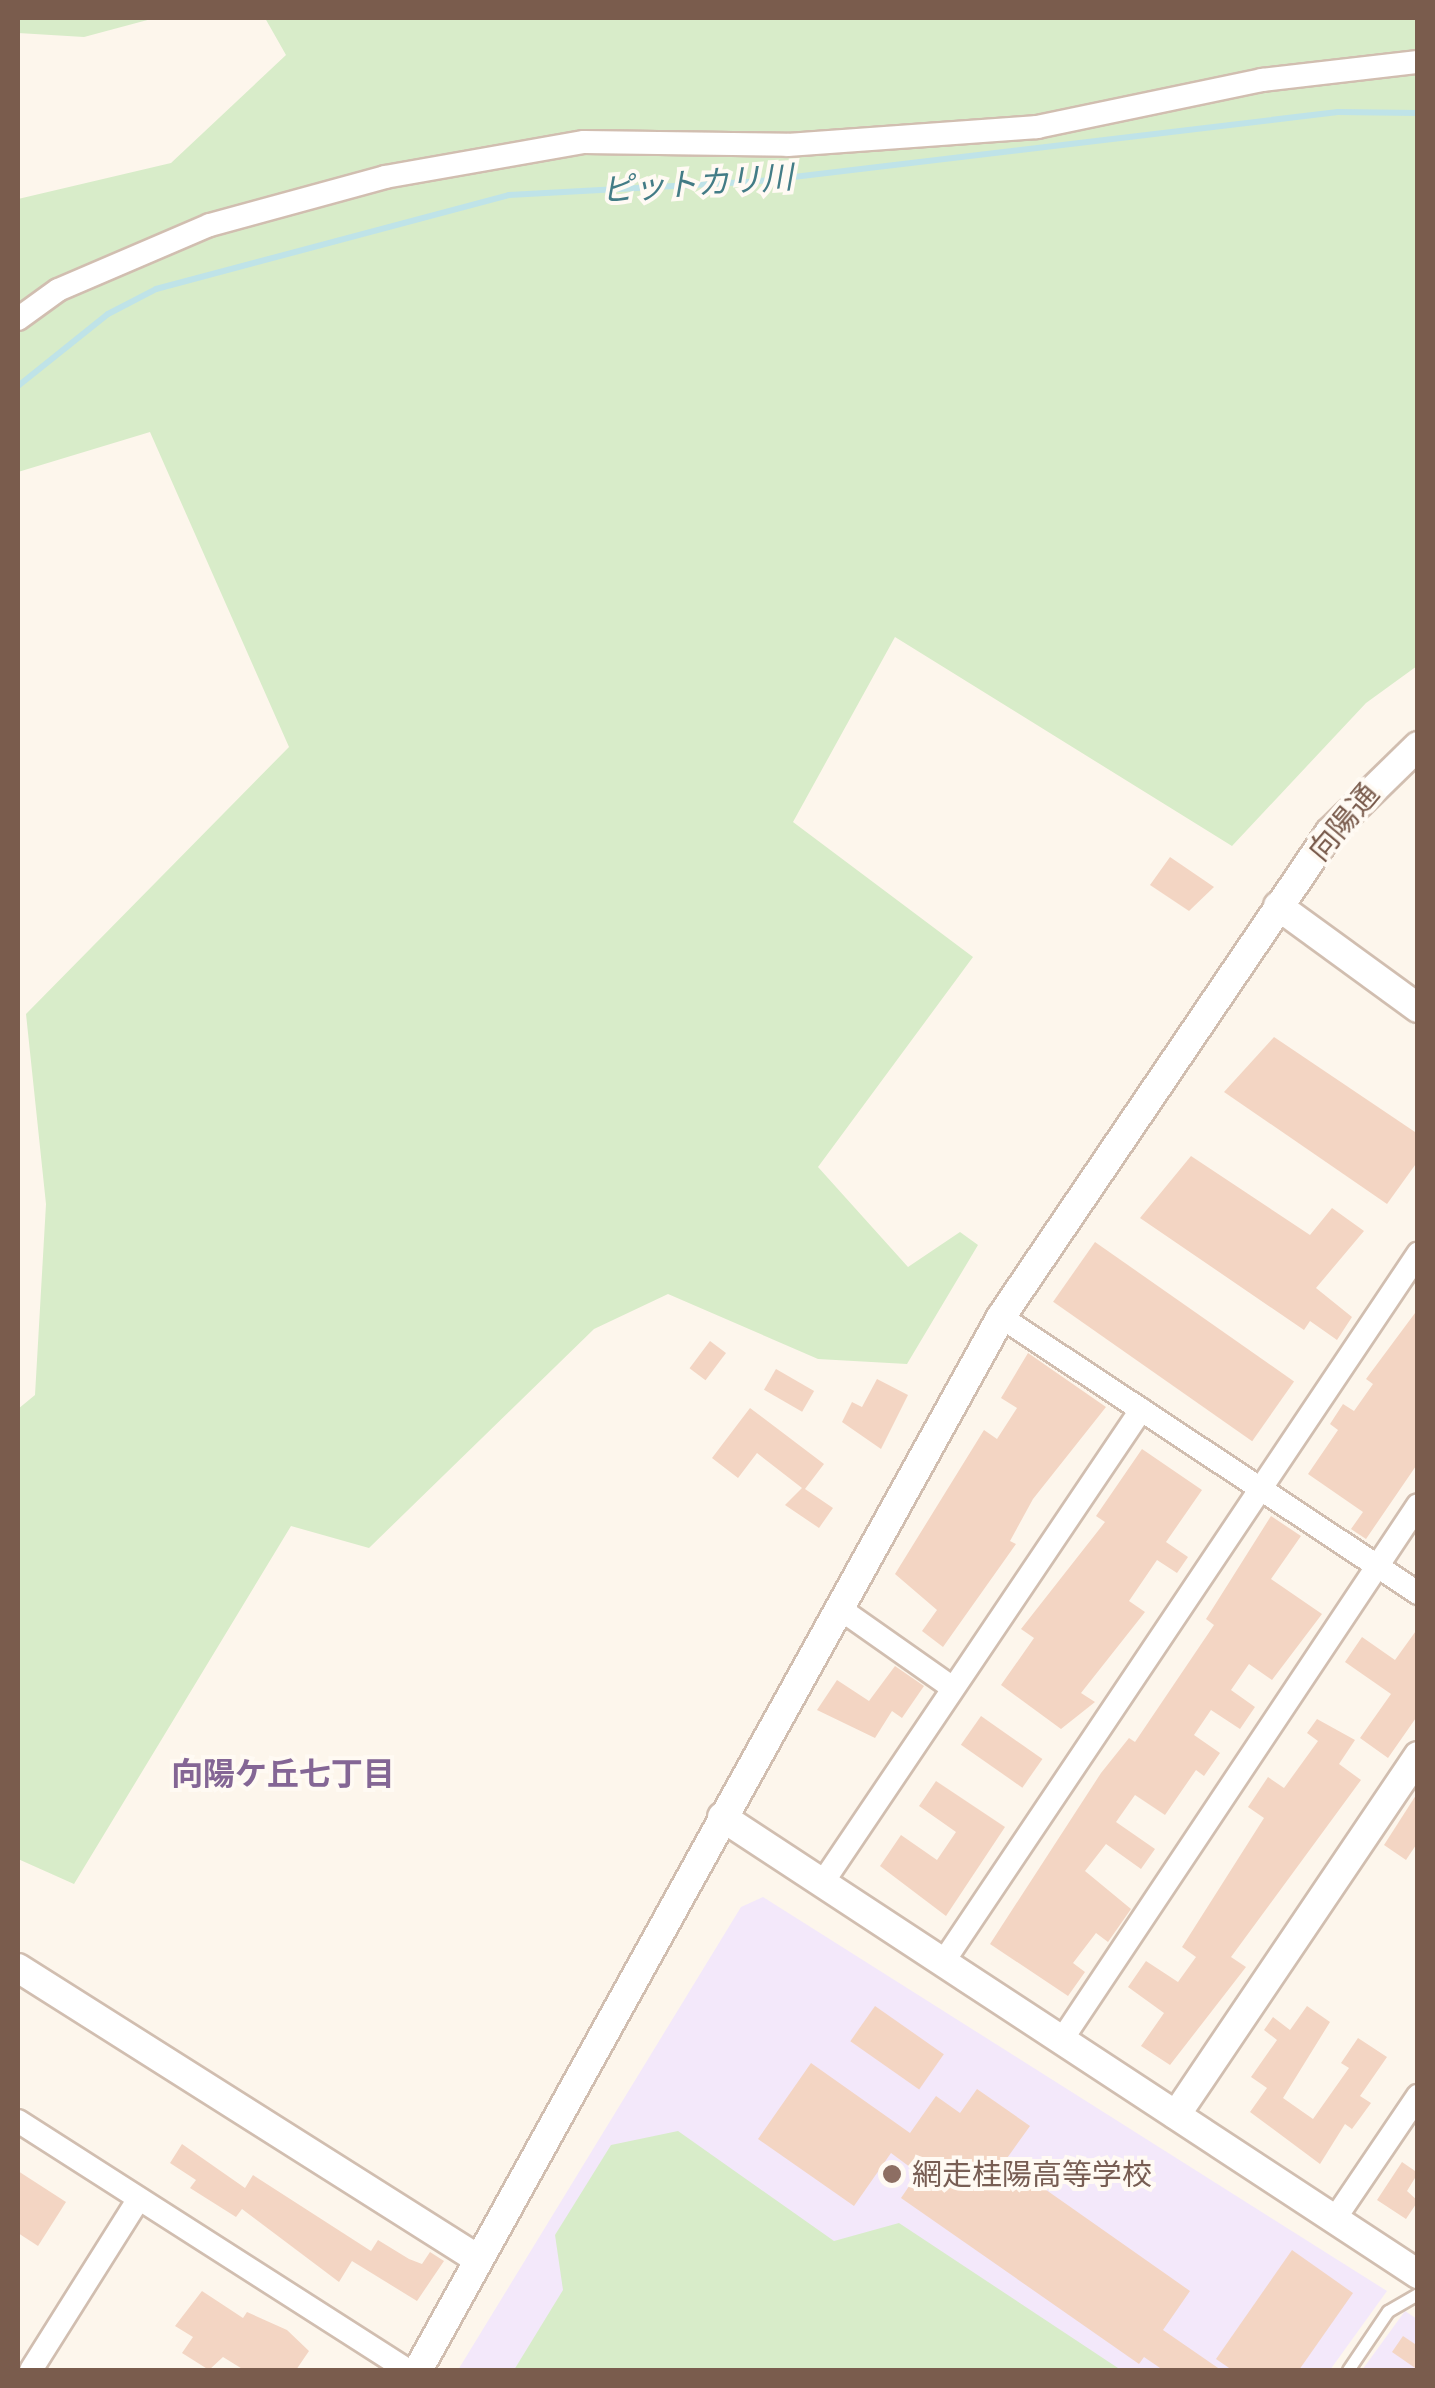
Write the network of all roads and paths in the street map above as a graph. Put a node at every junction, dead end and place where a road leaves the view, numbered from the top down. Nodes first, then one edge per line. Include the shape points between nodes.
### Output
1 (1418, 62) edge
2 (18, 320) edge
3 (1418, 746) edge
4 (1278, 906) junction
5 (1418, 1008) edge
6 (1418, 1254) edge
7 (1001, 1318) junction
8 (1140, 1410) junction
9 (1259, 1490) junction
10 (1418, 1505) edge
11 (1376, 1565) junction
12 (1418, 1593) edge
13 (839, 1608) junction
14 (954, 1688) junction
15 (1414, 1767) edge
16 (722, 1817) junction
17 (825, 1879) junction
18 (946, 1958) junction
19 (18, 1968) edge
20 (1063, 2038) junction
21 (1418, 2096) edge
22 (1176, 2115) junction
23 (18, 2122) edge
24 (138, 2200) junction
25 (1334, 2220) junction
26 (478, 2259) junction
27 (1418, 2274) edge
28 (1418, 2294) edge
29 (31, 2370) edge
30 (408, 2370) edge
31 (418, 2370) edge
32 (1348, 2370) edge

1 - 2 street via 1262,80 1036,127 788,145 584,142 385,177 210,225 58,290
3 - 4 street, 向陽通 via 1330,832
4 - 5 street
4 - 7 street, 向陽通
6 - 9 street
7 - 8 street
7 - 13 street, 向陽通
8 - 9 street
8 - 14 street
9 - 11 street
9 - 18 street
10 - 11 street
11 - 12 street
11 - 20 street
13 - 14 street
13 - 16 street, 向陽通
14 - 17 street
15 - 22 street
16 - 17 street
16 - 26 street, 向陽通
17 - 18 street
18 - 20 street
19 - 26 street
20 - 22 street
21 - 25 street
22 - 25 street
23 - 24 street
24 - 29 street
24 - 30 street
25 - 27 street
26 - 31 street, 向陽通
28 - 32 lane via 1388,2311

